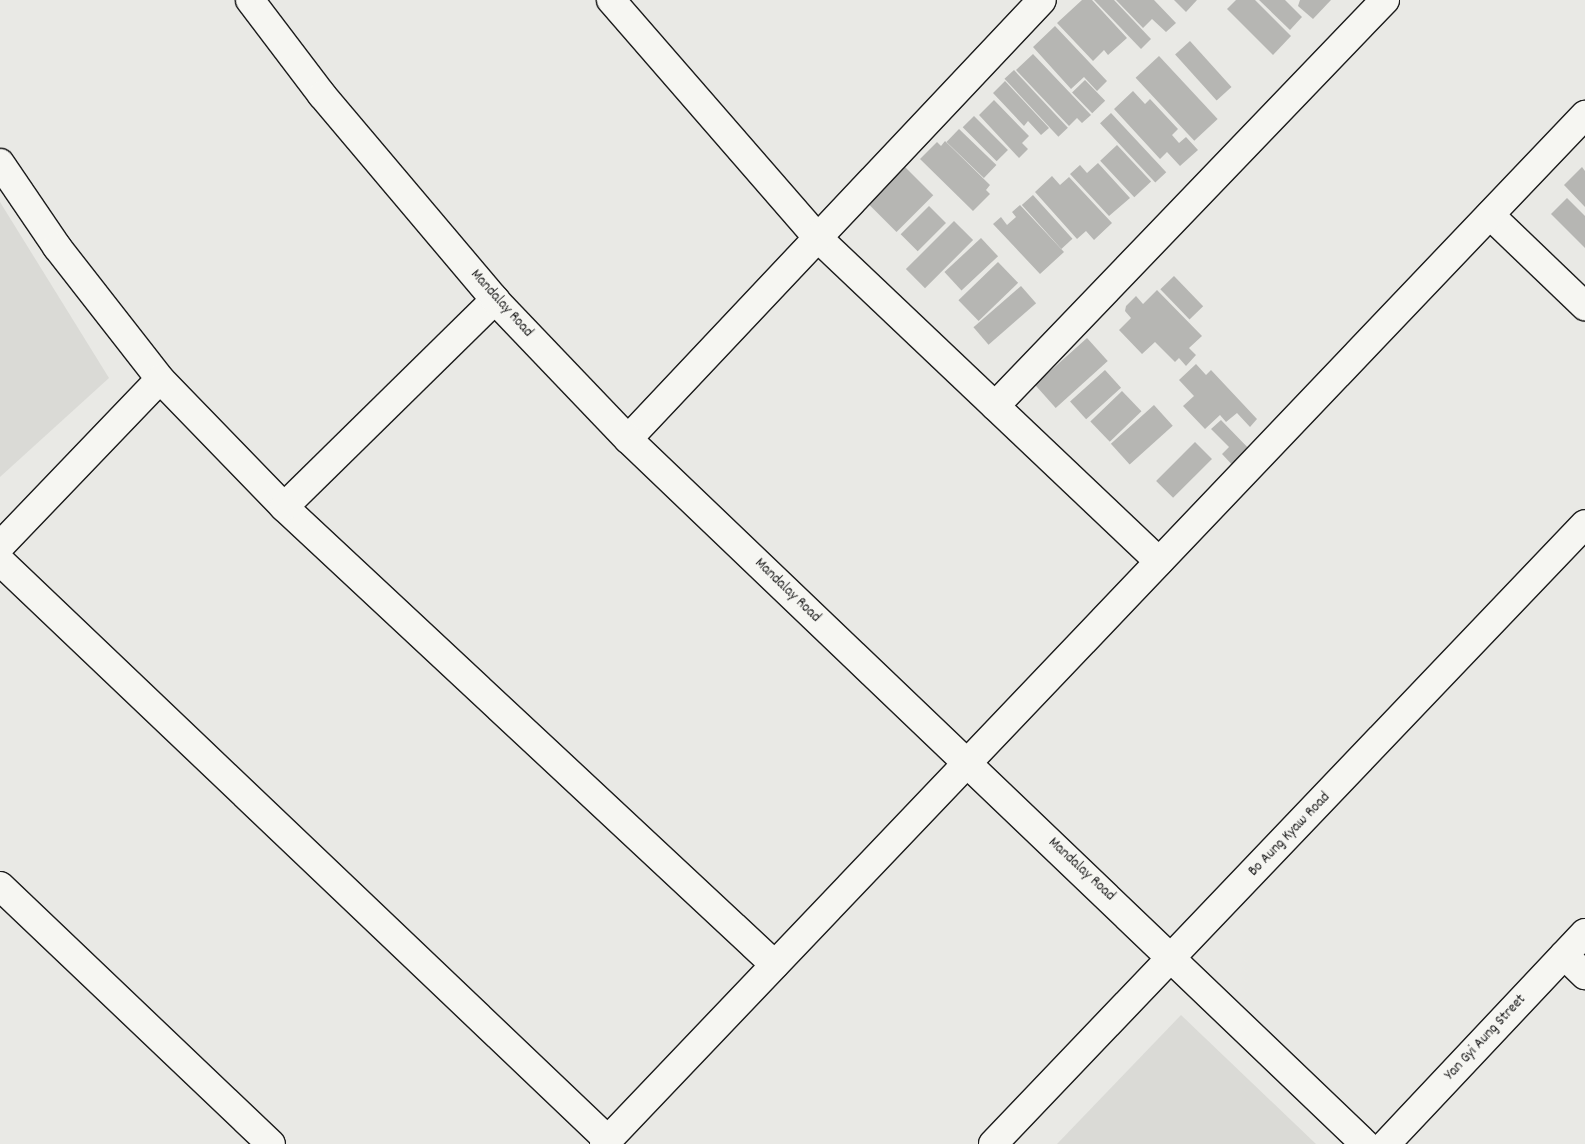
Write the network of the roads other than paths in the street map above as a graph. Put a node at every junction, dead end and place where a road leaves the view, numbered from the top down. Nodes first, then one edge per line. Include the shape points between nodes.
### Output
1 (250, 0) edge
2 (611, 0) edge
3 (1042, 0) edge
4 (1385, 0) edge
5 (1585, 115) edge
6 (0, 164) edge
7 (1490, 215) junction
8 (818, 238) junction
9 (495, 300) junction
10 (1585, 306) edge
11 (160, 379) junction
12 (995, 406) junction
13 (628, 439) junction
14 (284, 507) junction
15 (1585, 524) edge
16 (0, 546) edge
17 (0, 561) edge
18 (1159, 562) junction
19 (967, 763) junction
20 (0, 886) edge
21 (1585, 932) edge
22 (1564, 955) junction
23 (1173, 958) junction
24 (775, 965) junction
25 (1585, 975) edge
26 (606, 1142) edge
27 (271, 1144) edge
28 (993, 1144) edge
29 (1365, 1144) edge
30 (1386, 1144) edge

1 - 9 street, Mandalay Road via 322,96
2 - 8 street
3 - 8 street
4 - 12 street
5 - 7 street
6 - 11 street via 57,247
7 - 10 street
7 - 18 street
8 - 12 street
8 - 13 street
9 - 13 street, Mandalay Road
9 - 14 street
11 - 14 street
11 - 16 street
12 - 18 street
13 - 19 street, Mandalay Road
14 - 24 street
15 - 23 street, Bo Aung Kyaw Road
17 - 26 street
18 - 19 street
19 - 23 street, Mandalay Road
19 - 24 street
20 - 27 street
21 - 22 street, Yan Gyi Aung Street
22 - 25 street
22 - 30 street, Yan Gyi Aung Street
23 - 28 street, Bo Aung Kyaw Road
23 - 29 street, Mandalay Road
24 - 26 street

